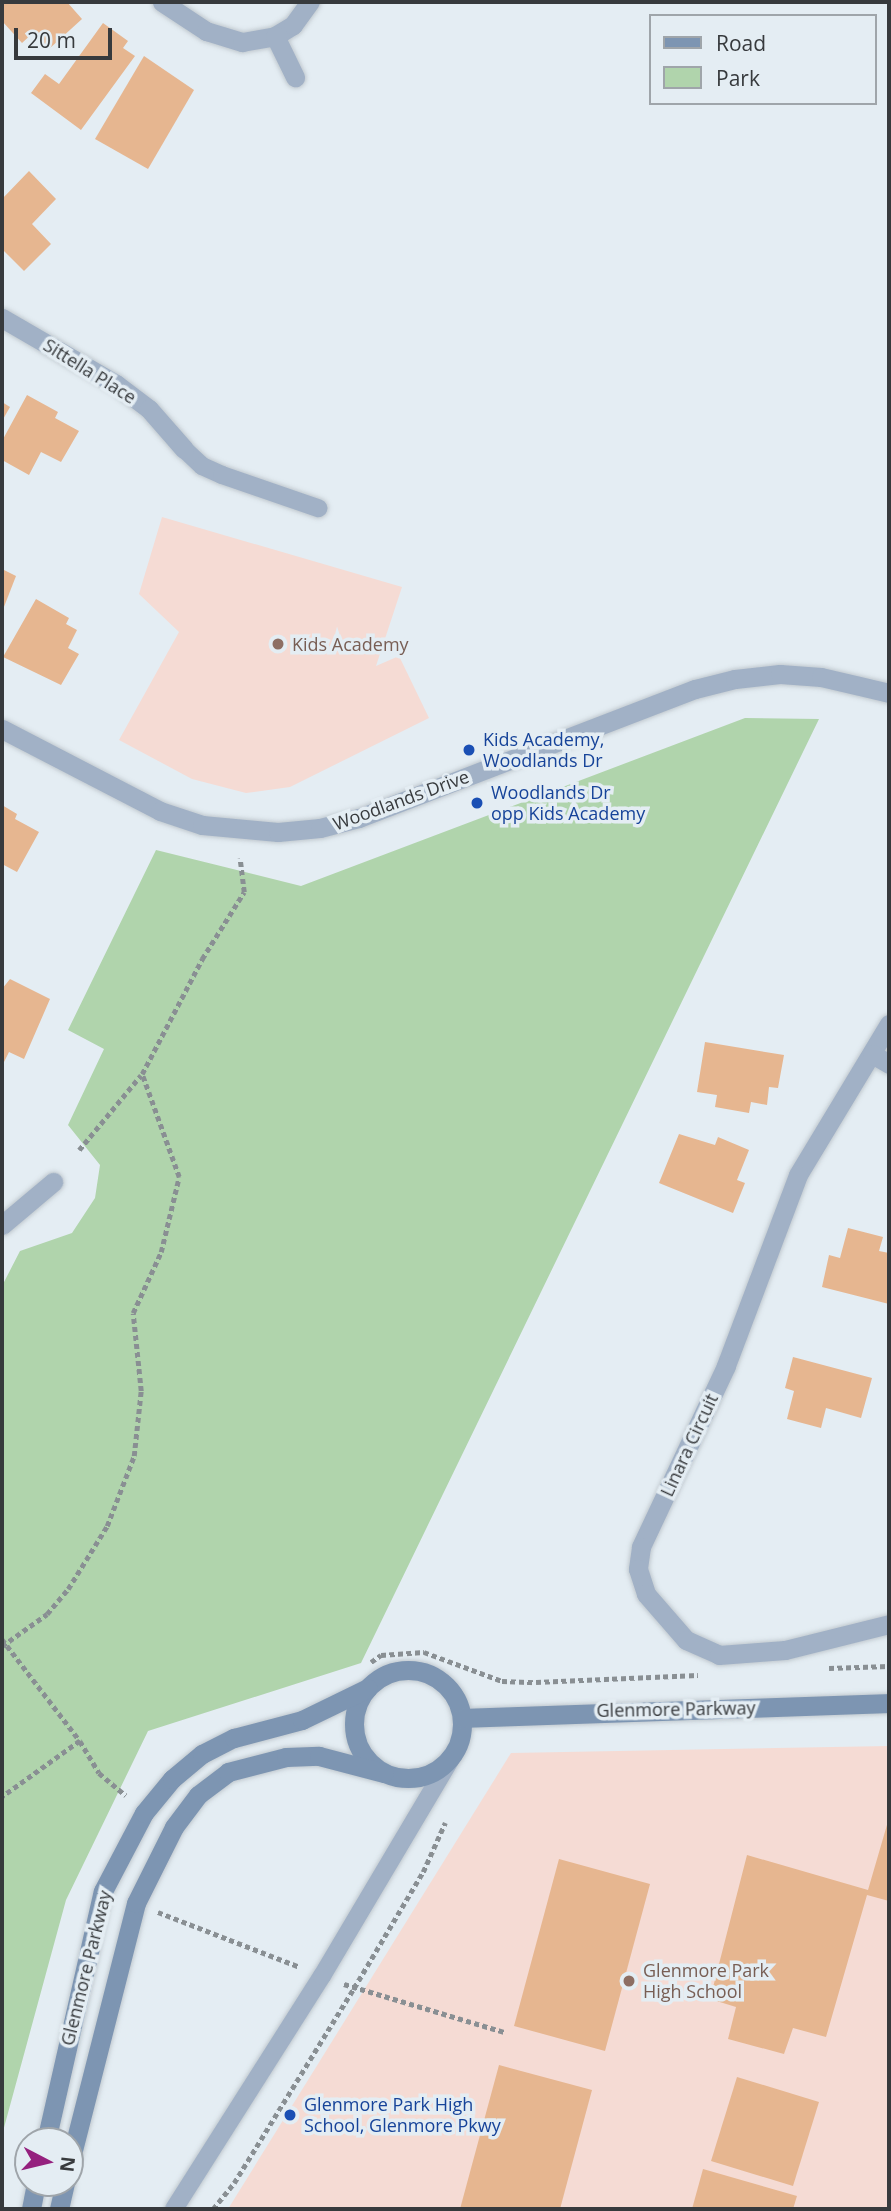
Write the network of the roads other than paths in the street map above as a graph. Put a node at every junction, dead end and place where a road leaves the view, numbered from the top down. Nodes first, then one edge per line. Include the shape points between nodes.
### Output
1 (162, 2) edge
2 (310, 2) edge
3 (275, 36) junction
4 (295, 77) dead end
5 (2, 318) edge
6 (184, 449) joint
7 (318, 508) dead end
8 (889, 693) edge
9 (2, 729) edge
10 (889, 1024) edge
11 (872, 1054) junction
12 (889, 1064) edge
13 (53, 1182) dead end
14 (2, 1225) edge
15 (889, 1624) edge
16 (368, 1688) junction
17 (889, 1703) edge
18 (463, 1718) junction
19 (454, 1754) junction
20 (383, 1773) junction
21 (49, 2127) edge
22 (79, 2127) edge
23 (174, 2209) edge

1 - 3 street via 192,23 228,39 260,42
2 - 3 street via 293,25
3 - 4 street
5 - 6 street, Sittella Place via 116,384 149,409
6 - 7 lane, Sittella Place via 202,466 222,475
8 - 9 street, Woodlands Drive via 821,677 780,674 735,679 695,689 359,818 278,832 202,825 160,811
10 - 11 street, Linara Circuit
11 - 12 street
11 - 15 street, Linara Circuit via 798,1175 726,1366 641,1547 639,1569 646,1594 686,1640 719,1655 785,1650
13 - 14 street
16 - 18 main road via 399,1671 433,1676 458,1700
16 - 20 main road via 354,1718 355,1734 370,1763
16 - 21 main road, Glenmore Parkway via 302,1720 234,1738 201,1754 172,1779 144,1814 103,1891
17 - 18 main road, Glenmore Parkway
18 - 19 main road
19 - 20 main road via 430,1775 398,1778
19 - 23 lane
20 - 22 main road, Glenmore Parkway via 319,1756 276,1759 228,1772 198,1795 174,1827 136,1903

